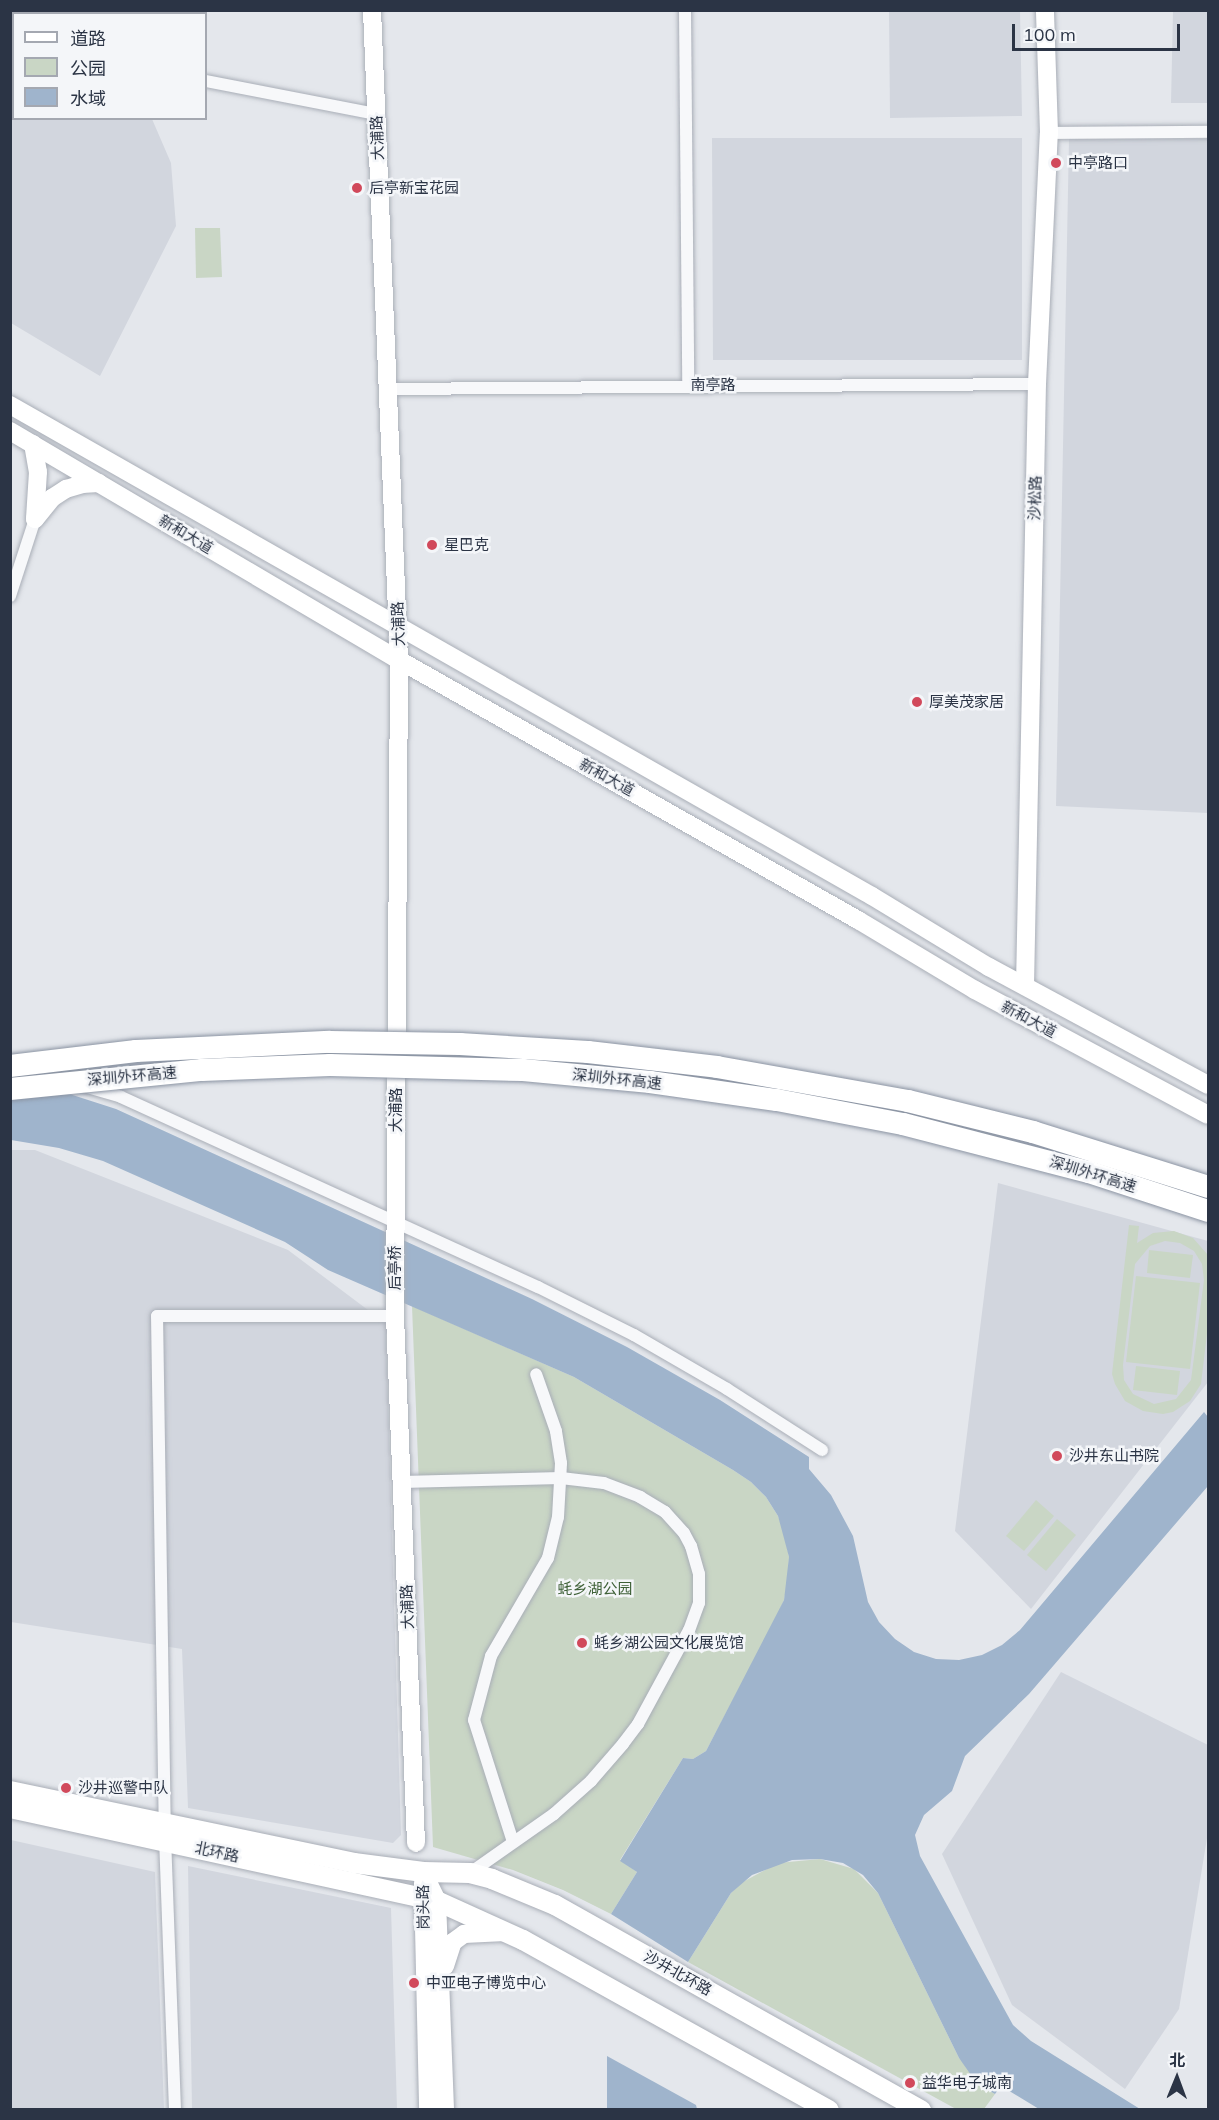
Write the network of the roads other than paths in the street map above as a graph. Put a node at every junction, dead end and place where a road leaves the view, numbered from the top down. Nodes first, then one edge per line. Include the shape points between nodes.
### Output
1 (372, 10) edge
2 (685, 10) edge
3 (1045, 10) edge
4 (207, 81) edge
5 (376, 114) junction
6 (1209, 132) edge
7 (1049, 133) junction
8 (1037, 384) junction
9 (688, 385) junction
10 (388, 389) junction
11 (10, 405) edge
12 (10, 431) edge
13 (33, 444) junction
14 (99, 483) junction
15 (35, 519) junction
16 (10, 596) edge
17 (398, 628) junction
18 (399, 660) junction
19 (1025, 986) junction
20 (10, 1066) edge
21 (10, 1071) edge
22 (1209, 1085) edge
23 (10, 1089) edge
24 (1209, 1115) edge
25 (1209, 1186) edge
26 (1209, 1211) edge
27 (396, 1231) junction
28 (395, 1307) junction
29 (536, 1374) dead end
30 (822, 1449) dead end
31 (561, 1478) junction
32 (402, 1482) junction
33 (10, 1791) edge
34 (10, 1808) edge
35 (165, 1832) junction
36 (513, 1842) junction
37 (416, 1843) dead end
38 (423, 1872) junction
39 (470, 1873) junction
40 (430, 1899) junction
41 (507, 1932) junction
42 (441, 1983) junction
43 (175, 2109) edge
44 (428, 2109) edge
45 (445, 2109) edge
46 (829, 2109) edge
47 (921, 2109) edge

1 - 5 street, 大浦路
2 - 9 street
3 - 7 street, 沙松路
4 - 5 street
5 - 10 street, 大浦路
6 - 7 street
7 - 8 street, 沙松路
8 - 9 street, 南亭路
8 - 19 street, 沙松路
9 - 10 street, 南亭路
10 - 17 street, 大浦路
11 - 17 street, 新和大道
12 - 13 street, 新和大道
13 - 14 street, 新和大道
13 - 15 street via 38,472
14 - 15 street via 66,489 51,498
14 - 18 street, 新和大道
15 - 16 street
17 - 18 street, 大浦路
17 - 19 street, 新和大道
18 - 24 street, 新和大道 via 838,908 975,990
18 - 27 street, 大浦路
19 - 22 street, 新和大道
20 - 25 highway, 深圳外环高速, bridge via 136,1051 298,1043 460,1044 588,1052 728,1068 908,1101 1034,1132
21 - 27 street via 121,1097
23 - 26 highway, 深圳外环高速, bridge via 202,1070 330,1065 512,1070 640,1081 777,1100 903,1124 1089,1172
27 - 28 street, 后亭桥
27 - 30 street via 538,1287 634,1335
28 - 32 street, 大浦路
28 - 35 street via 157,1316
29 - 31 street via 556,1431
31 - 32 street
31 - 36 street via 558,1517 548,1558 491,1656 474,1720
31 - 36 street via 604,1484 640,1497 665,1512 684,1533 697,1560 699,1603 689,1630 623,1744 573,1798
32 - 37 street, 大浦路
33 - 35 main road, 北环路
34 - 35 main road, 北环路
35 - 38 main road, 北环路
35 - 40 main road, 北环路
35 - 43 street
36 - 39 street
38 - 39 main road, 沙井北环路
38 - 40 street, 岗头路
39 - 47 main road, 沙井北环路 via 525,1890
40 - 41 main road
40 - 42 street, 岗头路
40 - 44 street, 岗头路
41 - 42 street via 471,1933 453,1942
41 - 46 main road
42 - 45 street, 岗头路

